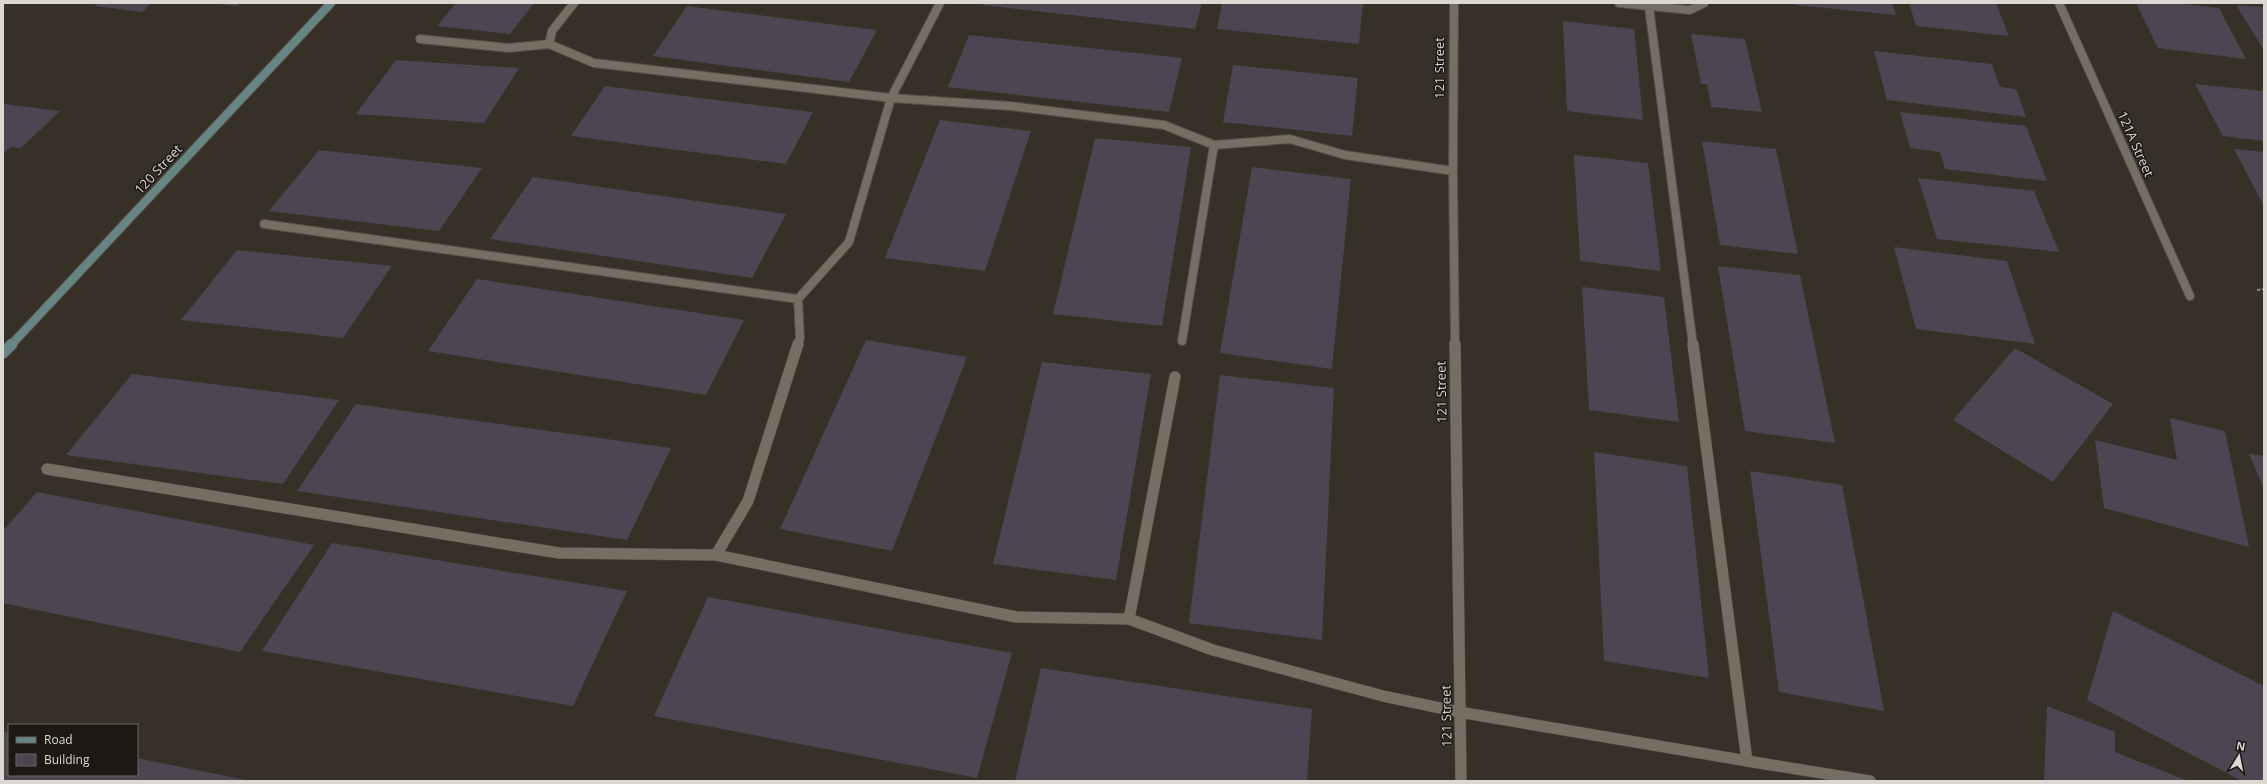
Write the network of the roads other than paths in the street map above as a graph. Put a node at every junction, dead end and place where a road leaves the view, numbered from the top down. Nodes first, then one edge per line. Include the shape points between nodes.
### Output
1 (331, 3) edge
2 (574, 3) edge
3 (940, 3) edge
4 (1454, 3) edge
5 (1619, 3) edge
6 (1704, 3) edge
7 (2059, 3) edge
8 (1649, 7) junction
9 (420, 39) dead end
10 (550, 44) junction
11 (890, 98) junction
12 (1214, 145) junction
13 (1452, 170) junction
14 (264, 224) dead end
15 (2190, 296) dead end
16 (798, 299) junction
17 (1182, 341) dead end
18 (3, 353) edge
19 (1175, 377) dead end
20 (47, 469) dead end
21 (716, 555) junction
22 (1130, 619) junction
23 (1459, 712) junction
24 (1747, 761) junction
25 (1461, 781) edge
26 (1870, 781) edge

1 - 18 main road, 120 Street
2 - 10 street via 552,31
3 - 11 street
4 - 13 street, 121 Street
5 - 8 street
6 - 8 street via 1690,10
7 - 15 street, 121A Street
8 - 24 street
9 - 10 street via 509,48
10 - 11 street via 594,63
11 - 12 street via 1010,106 1164,125
11 - 16 street via 849,242
12 - 13 street via 1290,139 1345,154
12 - 17 street
13 - 23 street, 121 Street
14 - 16 street
16 - 21 street via 800,338 748,501
19 - 22 street
20 - 21 street via 558,553
21 - 22 street via 1016,617
22 - 23 street via 1213,650 1383,696
23 - 24 street
23 - 25 street, 121 Street
24 - 26 street

